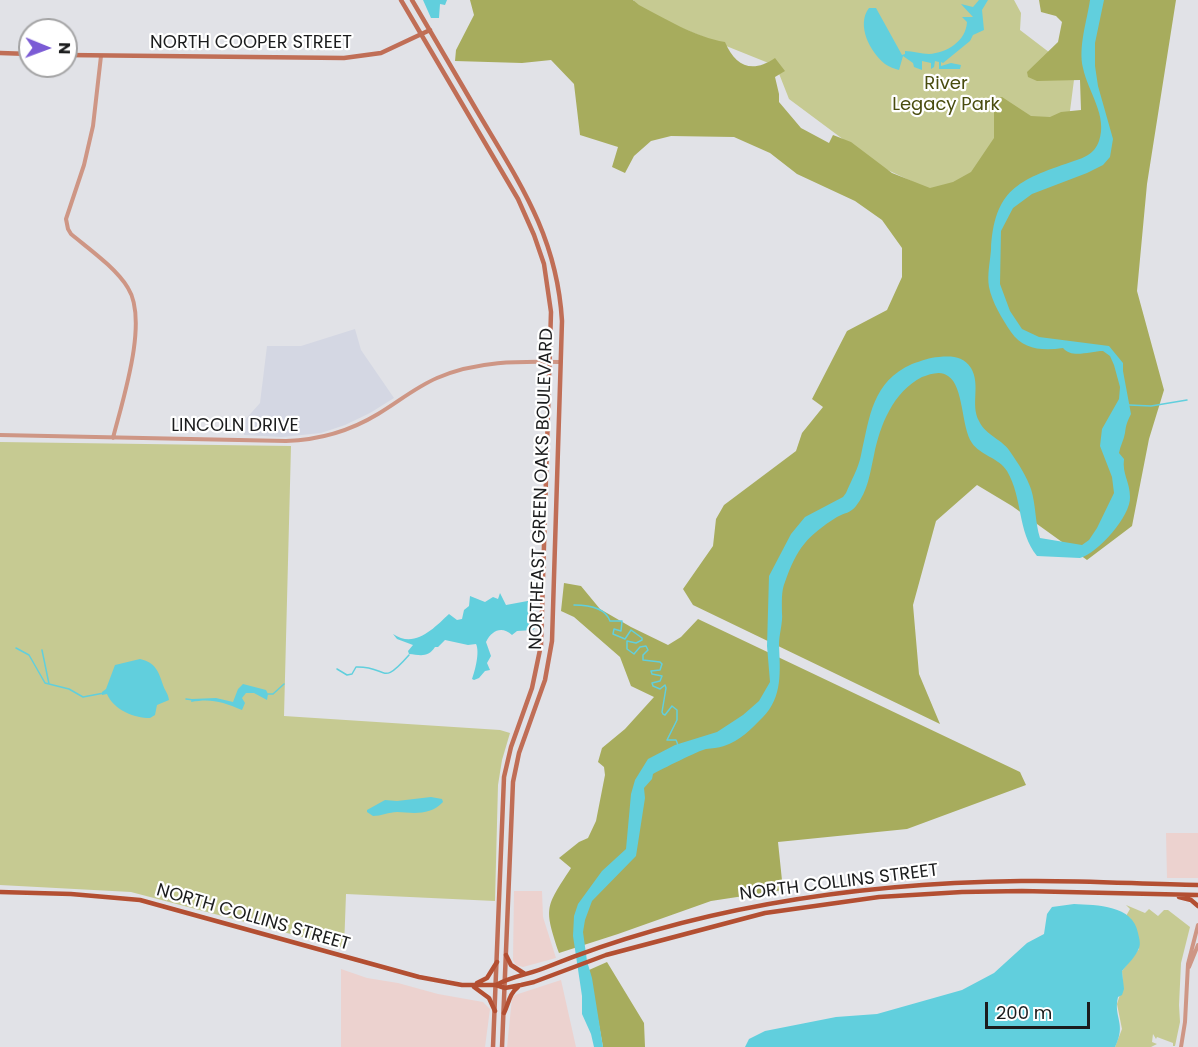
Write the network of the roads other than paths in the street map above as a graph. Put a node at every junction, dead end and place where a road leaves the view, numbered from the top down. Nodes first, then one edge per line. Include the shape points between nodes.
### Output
1 (401, 0) edge
2 (412, 0) edge
3 (430, 30) junction
4 (422, 35) junction
5 (0, 53) edge
6 (18, 54) edge
7 (78, 55) edge
8 (101, 56) junction
9 (465, 92) junction
10 (457, 96) junction
11 (551, 362) junction
12 (560, 362) junction
13 (0, 435) edge
14 (113, 438) junction
15 (946, 884) junction
16 (1198, 885) edge
17 (0, 892) edge
18 (947, 892) junction
19 (1168, 894) junction
20 (1198, 895) edge
21 (499, 904) junction
22 (508, 904) junction
23 (1198, 906) edge
24 (1198, 925) edge
25 (1198, 945) edge
26 (506, 956) junction
27 (497, 962) junction
28 (1188, 968) junction
29 (528, 974) junction
30 (505, 980) junction
31 (471, 985) junction
32 (496, 985) junction
33 (521, 985) junction
34 (505, 988) junction
35 (495, 1011) junction
36 (504, 1013) junction
37 (493, 1047) edge
38 (502, 1047) edge
39 (1181, 1047) edge

1 - 4 main road, NORTHEAST GREEN OAKS BOULEVARD
2 - 3 main road, NORTHEAST GREEN OAKS BOULEVARD
3 - 4 main road, NORTH COOPER STREET
3 - 9 main road, NORTHEAST GREEN OAKS BOULEVARD
4 - 8 main road, NORTH COOPER STREET via 381,53 344,58
4 - 10 main road, NORTHEAST GREEN OAKS BOULEVARD
5 - 6 main road
7 - 8 main road, NORTH COOPER STREET
8 - 14 street via 93,126 66,219 71,234 129,289 134,304 133,353
9 - 10 main road
9 - 12 main road, NORTHEAST GREEN OAKS BOULEVARD via 526,195 547,240 561,300
10 - 11 main road, NORTHEAST GREEN OAKS BOULEVARD via 518,200 544,264 551,312
11 - 12 street, LINCOLN DRIVE
11 - 14 street, LINCOLN DRIVE via 489,364 452,373 424,385 364,422 310,439
11 - 21 main road, NORTHEAST GREEN OAKS BOULEVARD via 543,623 532,688 505,770
12 - 22 main road, NORTHEAST GREEN OAKS BOULEVARD via 554,625 545,680 514,774
13 - 14 street, LINCOLN DRIVE
15 - 16 main road, NORTH COLLINS STREET via 1022,881
15 - 18 main road
15 - 29 main road, NORTH COLLINS STREET via 764,903 655,929
17 - 31 main road, NORTH COLLINS STREET via 140,900 354,960
18 - 19 main road, NORTH COLLINS STREET
18 - 33 main road, NORTH COLLINS STREET via 765,913 606,955
19 - 20 main road, NORTH COLLINS STREET
19 - 23 main road
21 - 22 main road
21 - 27 main road, NORTHEAST GREEN OAKS BOULEVARD
22 - 26 main road, NORTHEAST GREEN OAKS BOULEVARD
24 - 28 street
25 - 28 street
26 - 29 main road via 511,965
26 - 30 main road, NORTHEAST GREEN OAKS BOULEVARD
27 - 31 main road via 487,978
27 - 32 main road, NORTHEAST GREEN OAKS BOULEVARD
28 - 39 street
29 - 30 main road, NORTH COLLINS STREET
30 - 32 main road, NORTH COLLINS STREET
30 - 34 main road, NORTHEAST GREEN OAKS BOULEVARD
31 - 32 main road, NORTH COLLINS STREET
31 - 35 main road via 484,993
32 - 34 main road, NORTH COLLINS STREET
32 - 35 main road, NORTHEAST GREEN OAKS BOULEVARD
33 - 34 main road, NORTH COLLINS STREET
33 - 36 main road via 510,995
34 - 36 main road, NORTHEAST GREEN OAKS BOULEVARD
35 - 37 main road, NORTHEAST GREEN OAKS BOULEVARD
36 - 38 main road, NORTHEAST GREEN OAKS BOULEVARD

